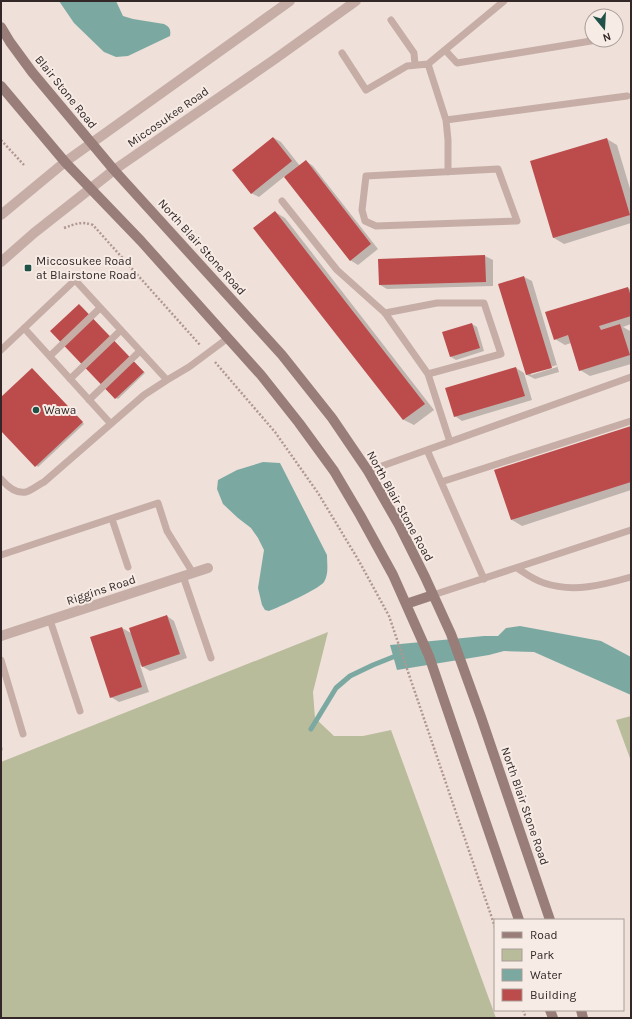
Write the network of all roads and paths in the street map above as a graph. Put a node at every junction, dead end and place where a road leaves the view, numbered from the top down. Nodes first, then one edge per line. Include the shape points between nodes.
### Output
1 (290, 1) edge
2 (356, 1) edge
3 (504, 1) edge
4 (391, 20) dead end
5 (1, 27) edge
6 (584, 42) edge
7 (445, 50) junction
8 (342, 53) dead end
9 (428, 64) junction
10 (415, 65) junction
11 (1, 86) edge
12 (627, 96) dead end
13 (446, 120) junction
14 (1, 140) edge
15 (91, 143) junction
16 (64, 162) junction
17 (24, 165) dead end
18 (114, 170) junction
19 (448, 172) junction
20 (91, 189) junction
21 (282, 201) dead end
22 (1, 215) edge
23 (64, 228) dead end
24 (1, 262) edge
25 (100, 308) junction
26 (385, 313) junction
27 (24, 328) junction
28 (121, 330) junction
29 (228, 338) junction
30 (198, 343) dead end
31 (1, 350) edge
32 (140, 351) junction
33 (50, 356) junction
34 (214, 361) dead end
35 (428, 374) junction
36 (631, 377) edge
37 (70, 379) junction
38 (167, 380) junction
39 (90, 400) junction
40 (631, 421) edge
41 (111, 424) junction
42 (450, 442) junction
43 (428, 450) junction
44 (368, 471) junction
45 (1, 479) edge
46 (441, 482) junction
47 (112, 518) junction
48 (631, 530) edge
49 (1, 555) edge
50 (128, 567) dead end
51 (208, 568) dead end
52 (517, 568) junction
53 (188, 574) junction
54 (631, 577) edge
55 (484, 579) junction
56 (433, 595) junction
57 (406, 604) junction
58 (50, 620) junction
59 (1, 636) edge
60 (211, 658) dead end
61 (1, 660) edge
62 (80, 711) dead end
63 (23, 734) dead end
64 (519, 919) edge
65 (550, 919) edge
66 (494, 924) edge

1 - 15 street, Miccosukee Road
2 - 18 street, Miccosukee Road
3 - 7 lane
4 - 10 lane via 414,53
5 - 15 main road, Blair Stone Road via 32,72
6 - 7 lane via 457,63
7 - 9 lane
8 - 10 lane via 366,90 407,66
9 - 10 lane
9 - 13 lane
11 - 16 main road
12 - 13 lane
13 - 19 lane
14 - 17 path
15 - 16 street, Miccosukee Road
15 - 18 main road, Blair Stone Road
16 - 20 main road
16 - 22 street, Miccosukee Road
18 - 20 street, Miccosukee Road
18 - 44 main road, North Blair Stone Road via 282,355 332,418
19 - 19 lane via 498,169 517,221 376,226 365,221 362,210 366,176
20 - 24 street, Miccosukee Road
20 - 29 main road
21 - 26 lane via 338,270
23 - 30 path via 84,222 93,225
25 - 27 lane via 75,280
25 - 28 lane
25 - 33 lane
26 - 35 lane
26 - 35 lane via 437,303 484,303 501,354
27 - 31 lane
27 - 33 lane
28 - 32 lane
28 - 37 lane
29 - 38 lane via 189,368
29 - 57 main road via 261,375 334,471 393,575
32 - 38 lane
32 - 39 lane
33 - 37 lane
34 - 66 path via 275,432 318,493 388,616
35 - 42 lane
36 - 42 lane
37 - 39 lane
38 - 41 lane via 144,395
39 - 41 lane
40 - 46 lane
41 - 45 lane via 44,482 26,492 17,492
42 - 43 lane
43 - 44 lane
43 - 46 lane
44 - 56 main road, North Blair Stone Road via 399,525
46 - 55 lane
47 - 49 lane
47 - 50 lane
47 - 53 lane via 158,503
48 - 52 lane
51 - 53 street, Riggins Road
52 - 54 lane via 545,584 569,588 604,585
52 - 55 lane
53 - 58 street, Riggins Road
53 - 60 lane
55 - 56 lane
56 - 57 main road
56 - 65 main road, North Blair Stone Road via 454,641
57 - 64 main road via 429,656
58 - 59 street, Riggins Road
58 - 62 lane
61 - 63 lane

